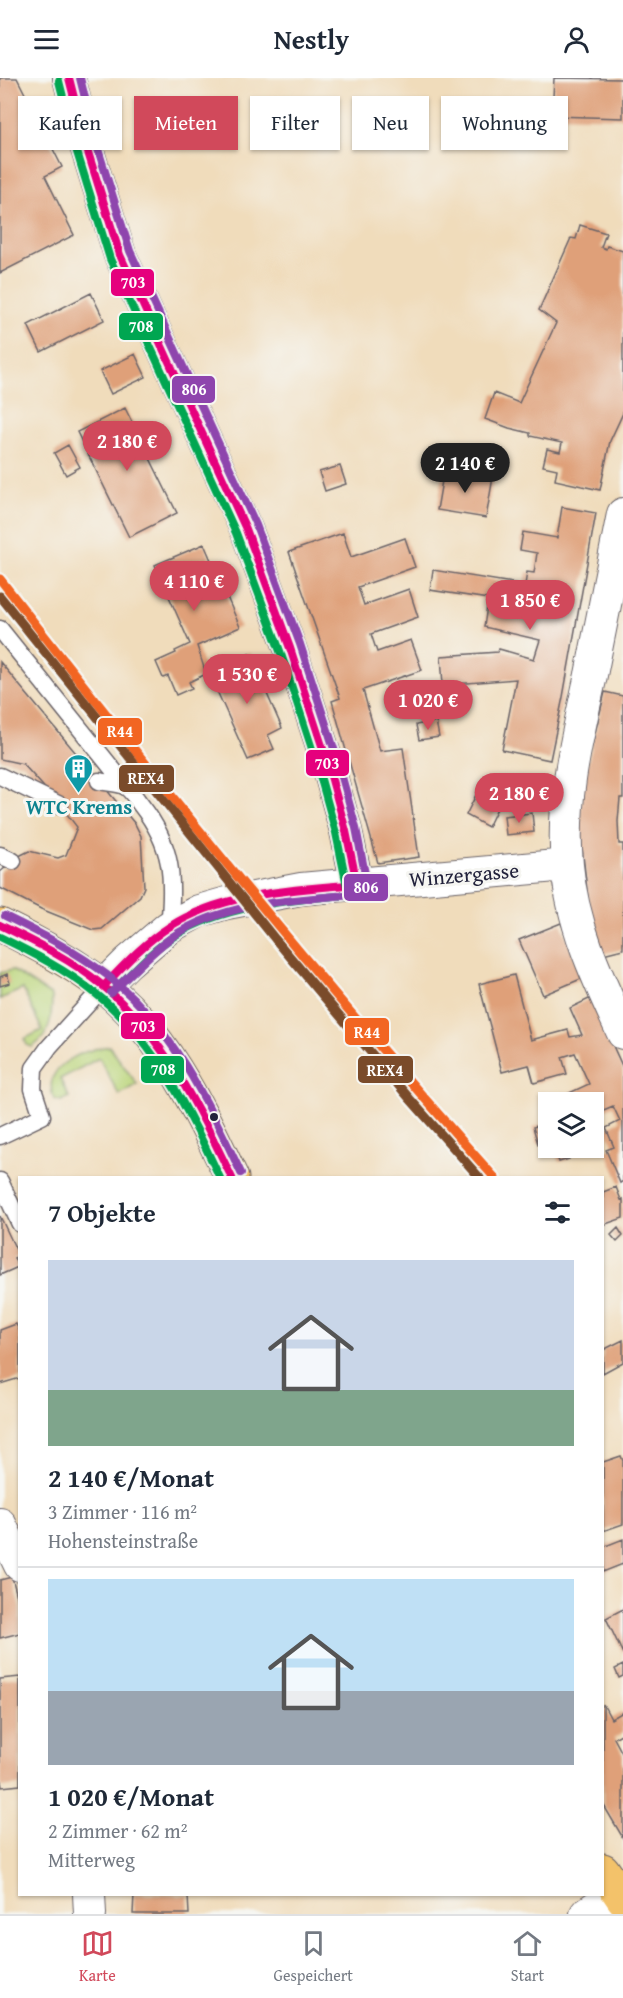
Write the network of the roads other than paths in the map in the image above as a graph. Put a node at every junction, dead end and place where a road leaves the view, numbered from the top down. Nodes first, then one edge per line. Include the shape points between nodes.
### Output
1 (69, 78) edge
2 (623, 514) edge
3 (0, 629) edge
4 (610, 644) edge
5 (2, 777) edge
6 (35, 778) dead end
7 (99, 781) dead end
8 (127, 787) junction
9 (60, 805) dead end
10 (567, 865) junction
11 (357, 884) junction
12 (0, 925) edge
13 (169, 927) junction
14 (104, 986) junction
15 (623, 1033) edge
16 (0, 1136) edge
17 (231, 1176) edge
18 (0, 1181) edge
19 (18, 1220) edge
20 (0, 1524) edge
21 (18, 1561) edge
22 (617, 1889) edge
23 (89, 1896) edge
24 (90, 1914) edge
25 (586, 1914) edge

1 - 11 street via 120,255 246,529 290,648 326,758
2 - 4 street
3 - 8 lane
4 - 10 street via 572,763 566,822
5 - 6 lane
5 - 9 lane
7 - 8 lane
8 - 13 lane via 162,840 170,864 173,893
10 - 11 street, Winzergasse
10 - 15 street via 577,923
11 - 13 street, Winzergasse via 301,889 227,903 199,911
12 - 14 main road via 47,949
13 - 14 street, Winzergasse
14 - 16 lane via 34,1068 33,1089 42,1116
14 - 17 main road via 127,1008 175,1069
18 - 19 lane
20 - 21 street
22 - 25 street
23 - 24 street

